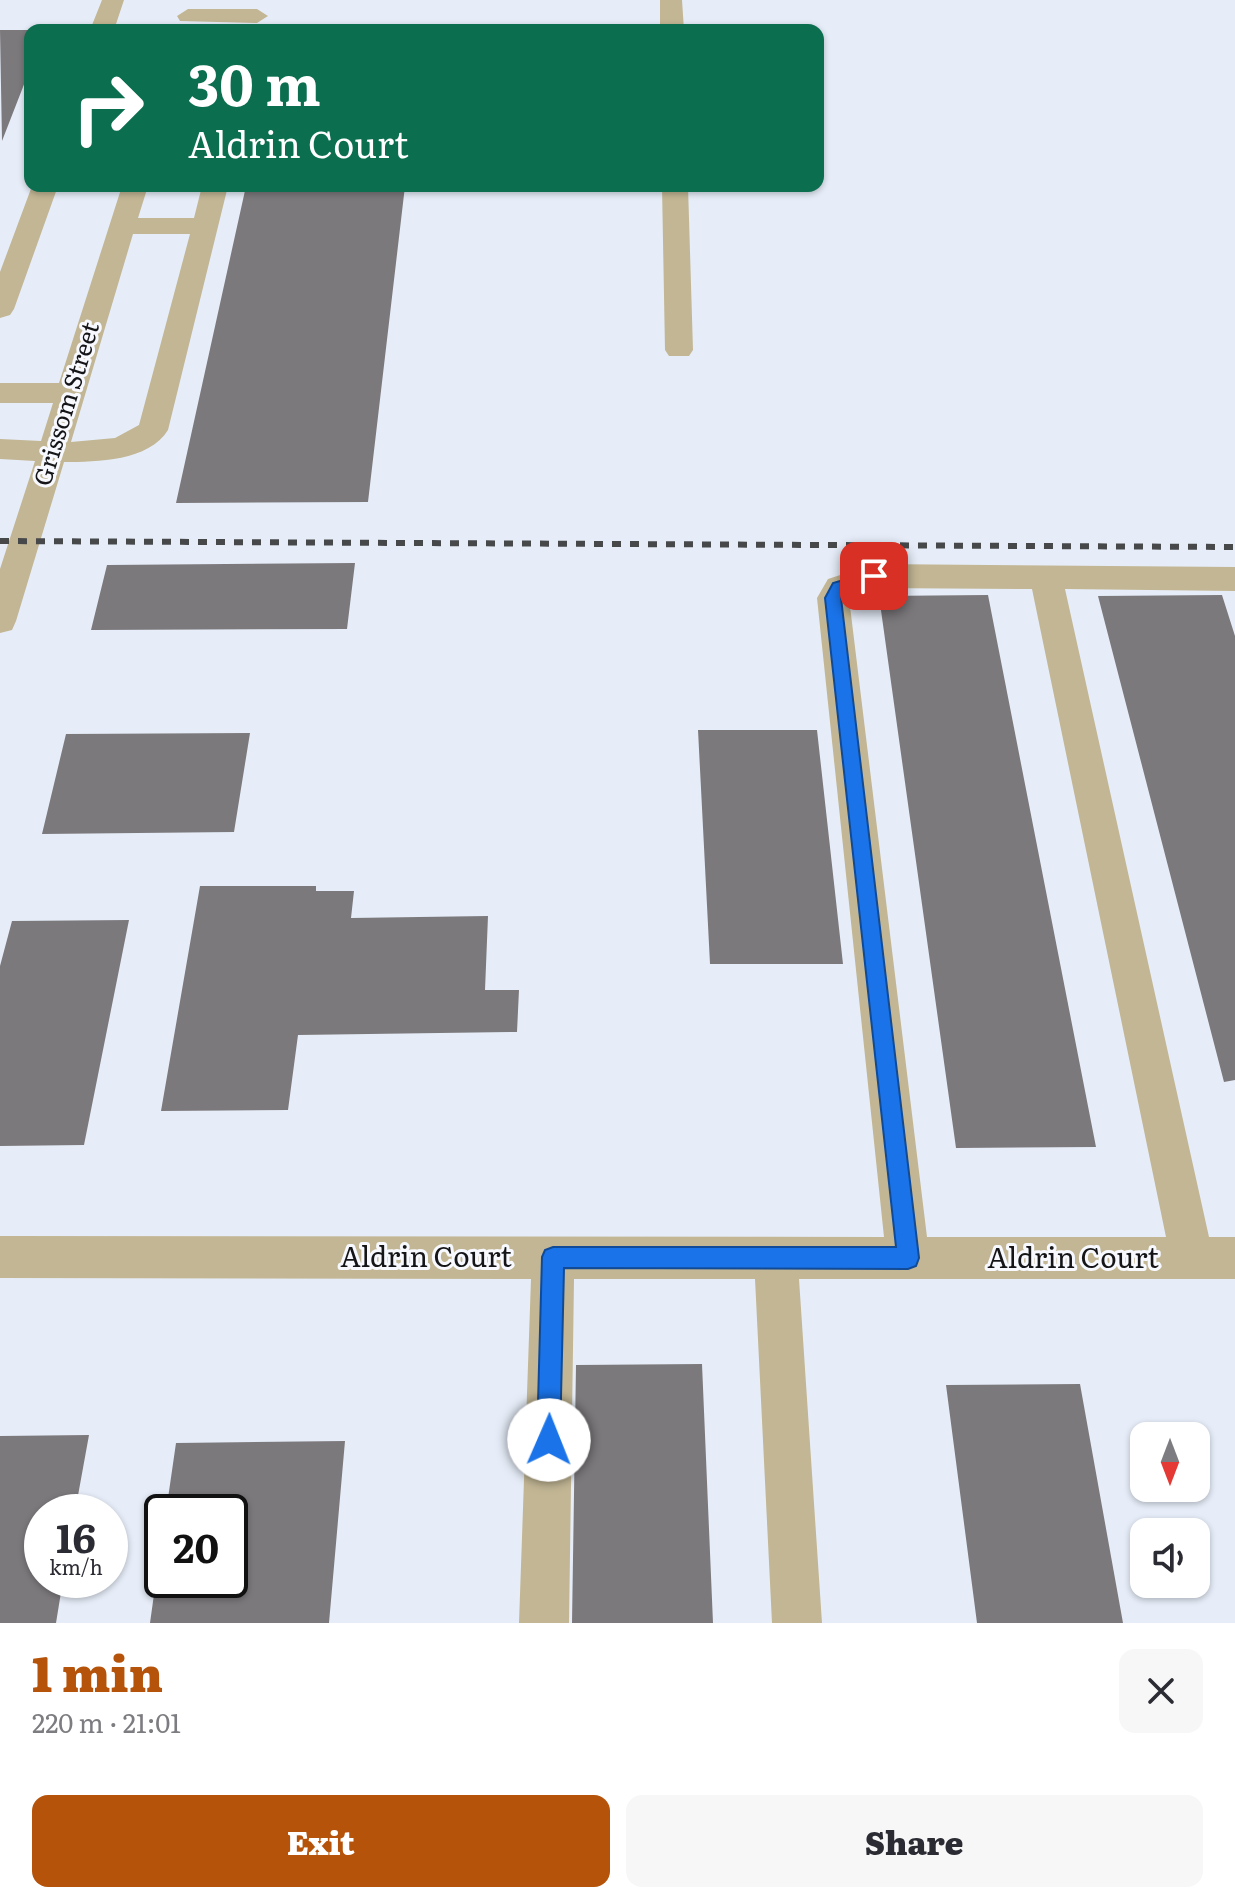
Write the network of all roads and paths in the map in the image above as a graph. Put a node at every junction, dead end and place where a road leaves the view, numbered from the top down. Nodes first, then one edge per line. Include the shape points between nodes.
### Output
1 (113, 0) edge
2 (671, 0) edge
3 (188, 15) edge
4 (260, 15) edge
5 (104, 24) edge
6 (672, 24) edge
7 (43, 192) edge
8 (133, 192) edge
9 (214, 192) edge
10 (675, 192) edge
11 (123, 226) junction
12 (205, 226) junction
13 (0, 309) edge
14 (679, 350) dead end
15 (0, 393) edge
16 (71, 393) junction
17 (0, 449) edge
18 (53, 449) junction
19 (8, 571) edge
20 (1046, 577) junction
21 (1235, 579) edge
22 (0, 621) edge
23 (0, 1257) edge
24 (553, 1257) junction
25 (776, 1257) junction
26 (908, 1258) junction
27 (1192, 1258) junction
28 (1235, 1258) edge
29 (544, 1623) edge
30 (797, 1623) edge

1 - 5 street
2 - 6 street
3 - 4 street
7 - 13 street
8 - 11 street, Grissom Street
9 - 12 street
10 - 14 street
11 - 12 street
11 - 16 street, Grissom Street
12 - 18 street via 153,430 139,443 118,447
15 - 16 street
16 - 18 street, Grissom Street
17 - 18 street
18 - 19 street, Grissom Street
19 - 22 street, Grissom Street
20 - 21 street
20 - 26 street via 874,576 839,587 833,598
20 - 27 street
23 - 24 street, Aldrin Court
24 - 25 street, Aldrin Court
24 - 29 street
25 - 26 street, Aldrin Court
25 - 30 street
26 - 27 street, Aldrin Court
27 - 28 street, Aldrin Court

